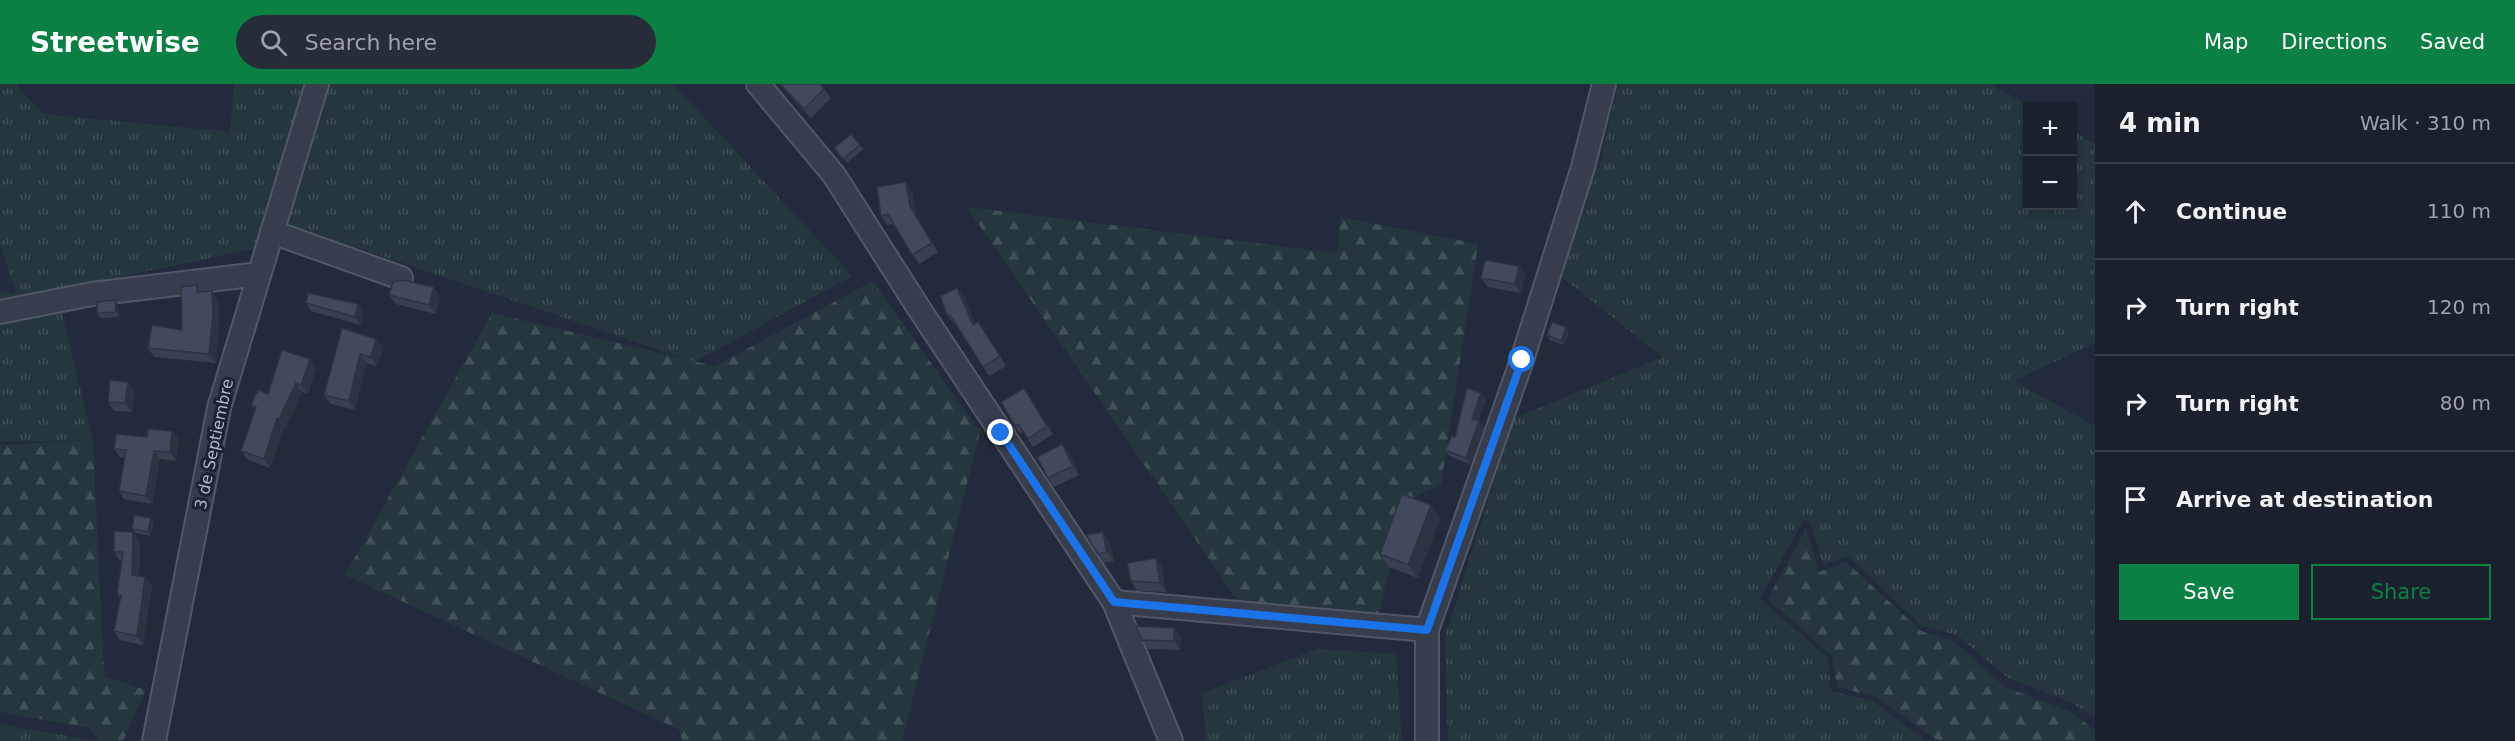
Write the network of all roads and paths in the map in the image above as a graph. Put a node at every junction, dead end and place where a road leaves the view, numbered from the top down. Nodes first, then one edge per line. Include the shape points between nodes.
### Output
1 (317, 84) edge
2 (758, 84) edge
3 (1604, 84) edge
4 (272, 232) junction
5 (259, 274) junction
6 (401, 278) edge
7 (0, 312) edge
8 (1114, 602) junction
9 (1427, 630) junction
10 (154, 741) edge
11 (1171, 741) edge
12 (1427, 741) edge

1 - 4 street, 3 de Septiembre
2 - 8 street via 834,175
3 - 9 street via 1583,167 1522,360
4 - 5 street, 3 de Septiembre
4 - 6 street
5 - 7 street via 92,294
5 - 10 street, 3 de Septiembre via 219,408
8 - 9 street
8 - 11 street
9 - 12 street

